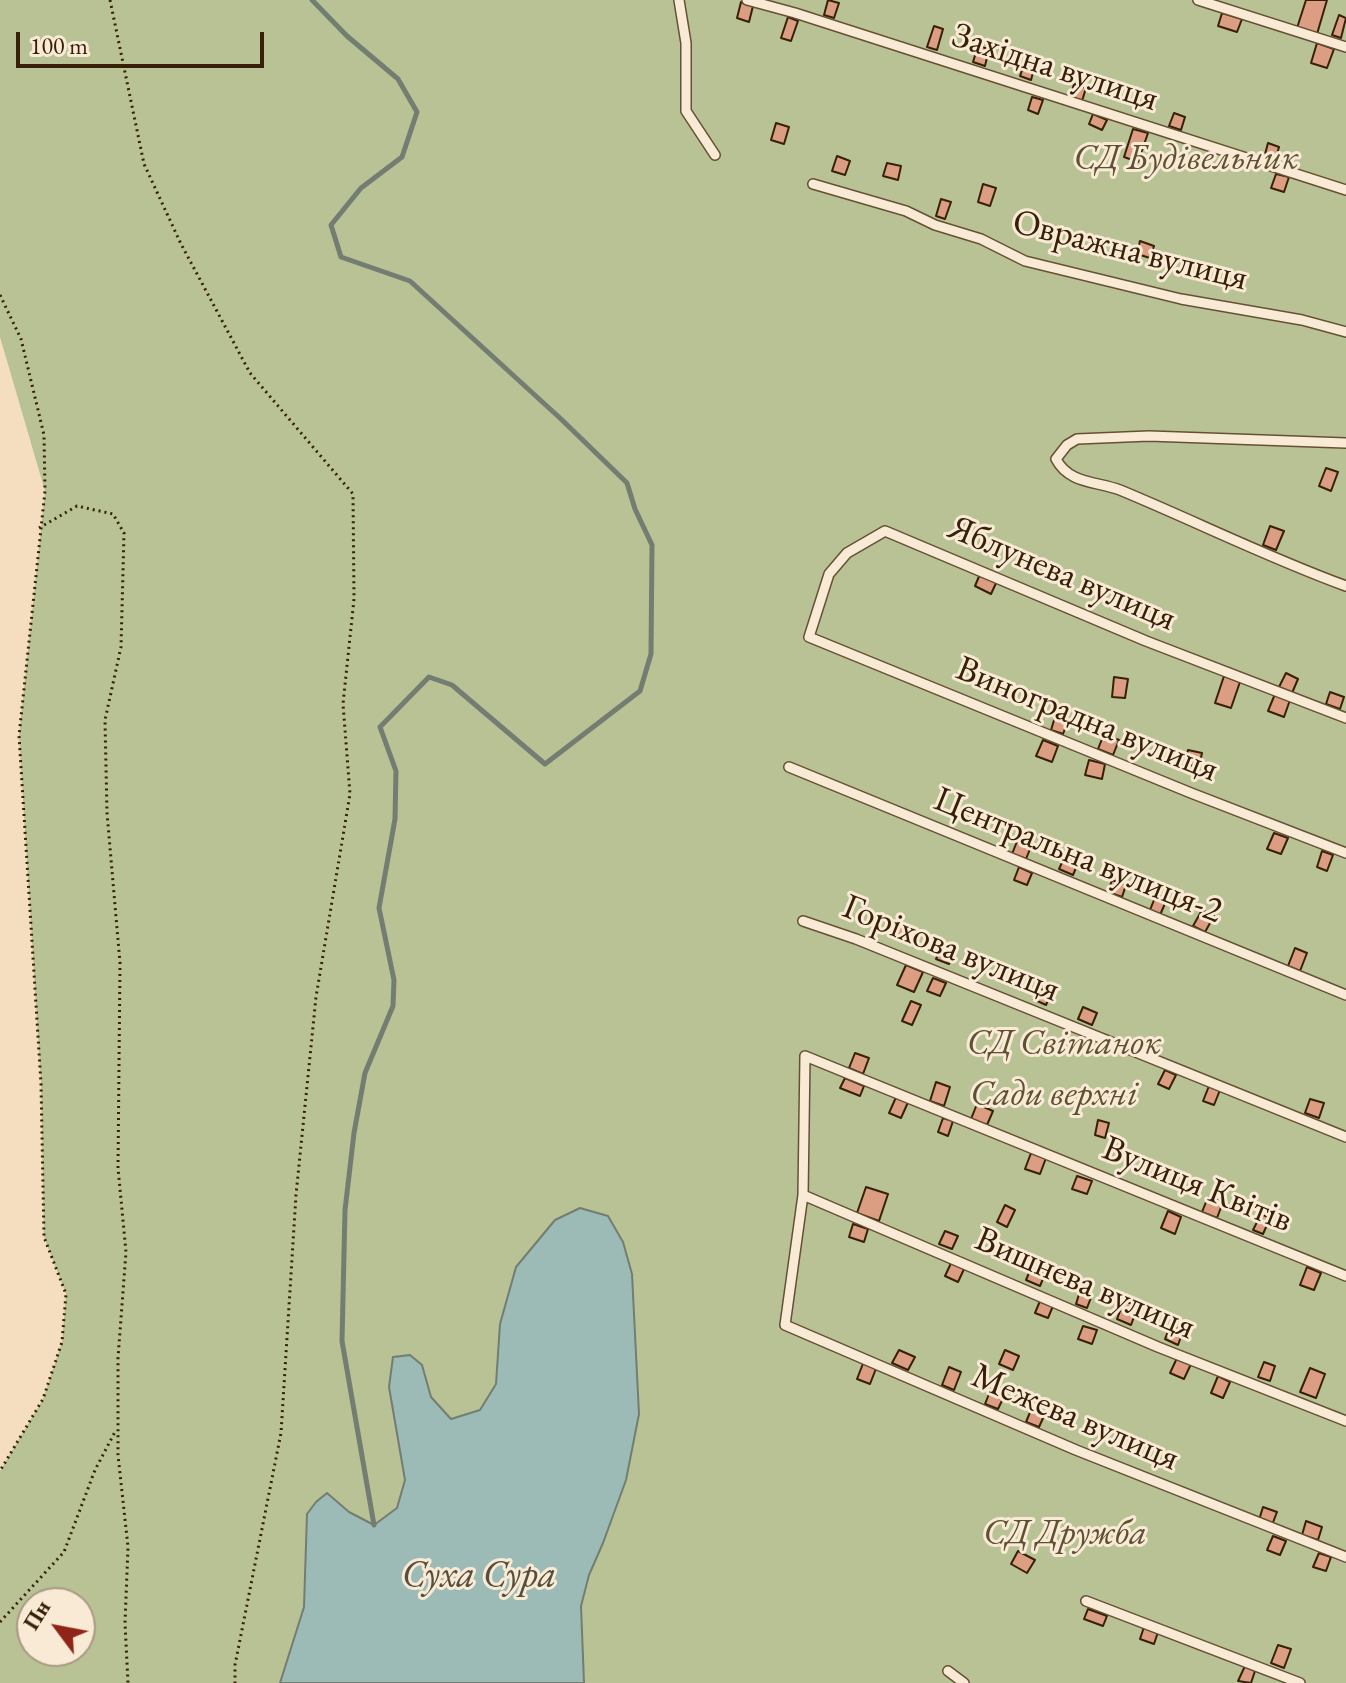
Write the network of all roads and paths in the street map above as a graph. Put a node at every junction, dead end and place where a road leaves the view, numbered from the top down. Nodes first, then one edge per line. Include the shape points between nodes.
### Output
1 (110, 0) edge
2 (679, 0) edge
3 (747, 0) edge
4 (1198, 0) edge
5 (1346, 47) edge
6 (715, 155) dead end
7 (813, 184) dead end
8 (1346, 190) edge
9 (0, 295) edge
10 (1346, 332) edge
11 (1346, 445) edge
12 (39, 528) junction
13 (1346, 586) edge
14 (809, 637) joint
15 (1346, 718) edge
16 (789, 767) dead end
17 (1346, 853) edge
18 (803, 921) dead end
19 (1346, 995) edge
20 (1346, 1137) edge
21 (803, 1195) junction
22 (1346, 1276) edge
23 (1346, 1421) edge
24 (118, 1427) junction
25 (0, 1471) edge
26 (1346, 1557) edge
27 (1086, 1601) dead end
28 (0, 1622) edge
29 (948, 1671) dead end
30 (128, 1683) edge
31 (235, 1683) edge
32 (964, 1683) edge
33 (1300, 1683) edge

1 - 31 path via 144,164 181,244 250,373 353,494 354,599 343,704 350,794 316,997 296,1195 281,1433
2 - 6 lane via 686,43 686,111
3 - 8 lane, Західна вулиця
4 - 5 lane
7 - 10 lane, Овражна вулиця via 906,211 1025,261
9 - 12 path via 21,339 44,435 45,491
11 - 13 lane via 1149,436 1077,439 1056,459 1071,477 1115,489
12 - 24 path via 77,506 113,514 124,533 121,647 105,720 120,963 118,1168 126,1252
12 - 25 path via 19,736 41,1084 44,1237 66,1294 62,1342 43,1399
14 - 15 lane, Яблунева вулиця via 829,574 847,553 885,531
14 - 17 lane, Виноградна вулиця
16 - 19 lane, Центральна вулиця-2
18 - 20 lane, Горіхова вулиця
21 - 22 lane, Вулиця Квітів via 805,1056
21 - 23 lane, Вишнева вулиця
21 - 26 lane, Межева вулиця via 785,1325 1076,1450
24 - 28 path via 95,1470 64,1552
24 - 30 path via 128,1547
27 - 33 lane
29 - 32 lane

